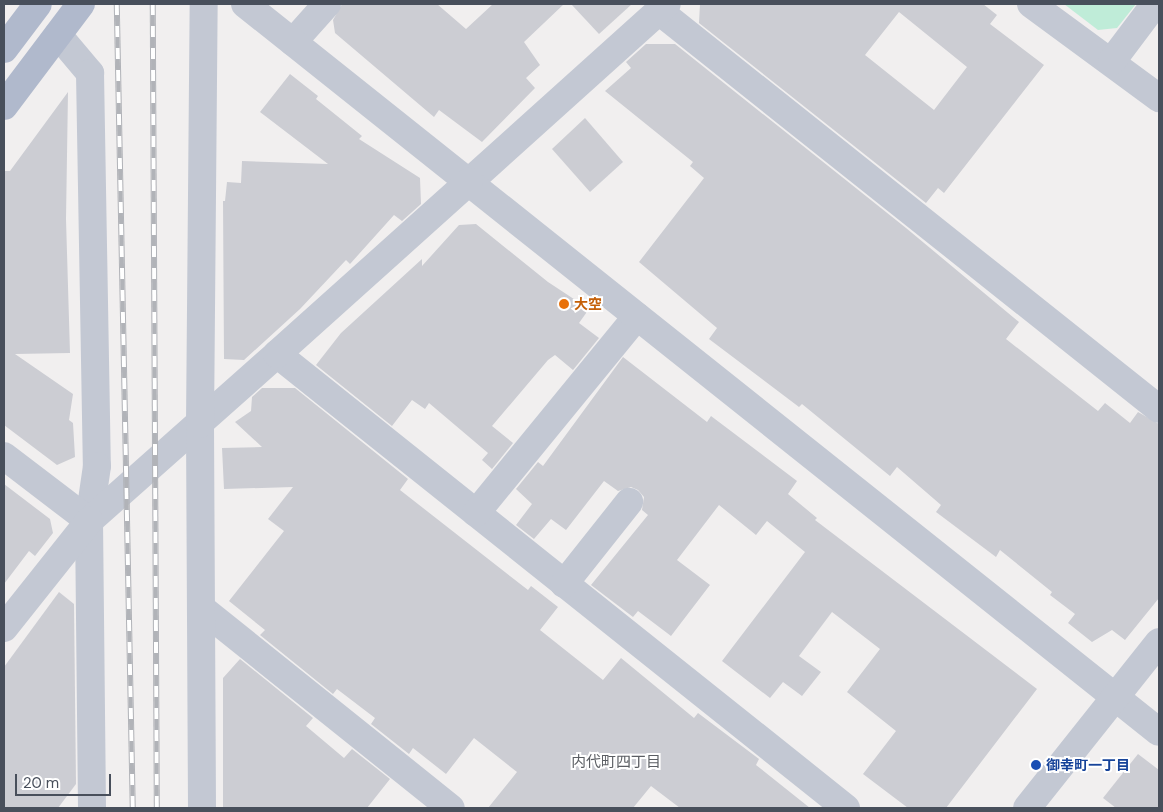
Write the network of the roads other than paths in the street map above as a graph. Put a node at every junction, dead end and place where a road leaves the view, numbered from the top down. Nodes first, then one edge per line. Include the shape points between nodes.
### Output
1 (38, 4) edge
2 (81, 4) edge
3 (204, 4) edge
4 (245, 4) edge
5 (327, 4) edge
6 (1031, 4) edge
7 (1155, 4) edge
8 (663, 7) edge
9 (58, 35) junction
10 (293, 42) junction
11 (4, 49) edge
12 (1112, 60) junction
13 (1159, 98) edge
14 (4, 106) edge
15 (468, 182) junction
16 (636, 316) junction
17 (277, 354) junction
18 (1159, 409) edge
19 (200, 424) junction
20 (4, 456) edge
21 (629, 502) dead end
22 (476, 513) junction
23 (89, 521) junction
24 (564, 584) junction
25 (201, 608) junction
26 (4, 628) edge
27 (1159, 642) edge
28 (1115, 697) junction
29 (1159, 732) edge
30 (92, 808) edge
31 (202, 808) edge
32 (452, 808) edge
33 (846, 808) edge
34 (1026, 808) edge

1 - 11 main road
2 - 9 main road
3 - 19 street
4 - 10 street
5 - 10 street
6 - 12 street via 1098,55
7 - 12 street
8 - 15 street
8 - 18 street
9 - 14 main road
9 - 23 street via 90,73 97,466
10 - 15 street
12 - 13 street
15 - 16 street
15 - 17 street
16 - 22 street
16 - 28 street
17 - 19 street
17 - 22 street
19 - 23 street
19 - 25 street
20 - 23 street
21 - 24 street
22 - 24 street
23 - 26 street
23 - 30 street
24 - 33 street
25 - 31 street
25 - 32 street
27 - 28 street
28 - 29 street
28 - 34 street

